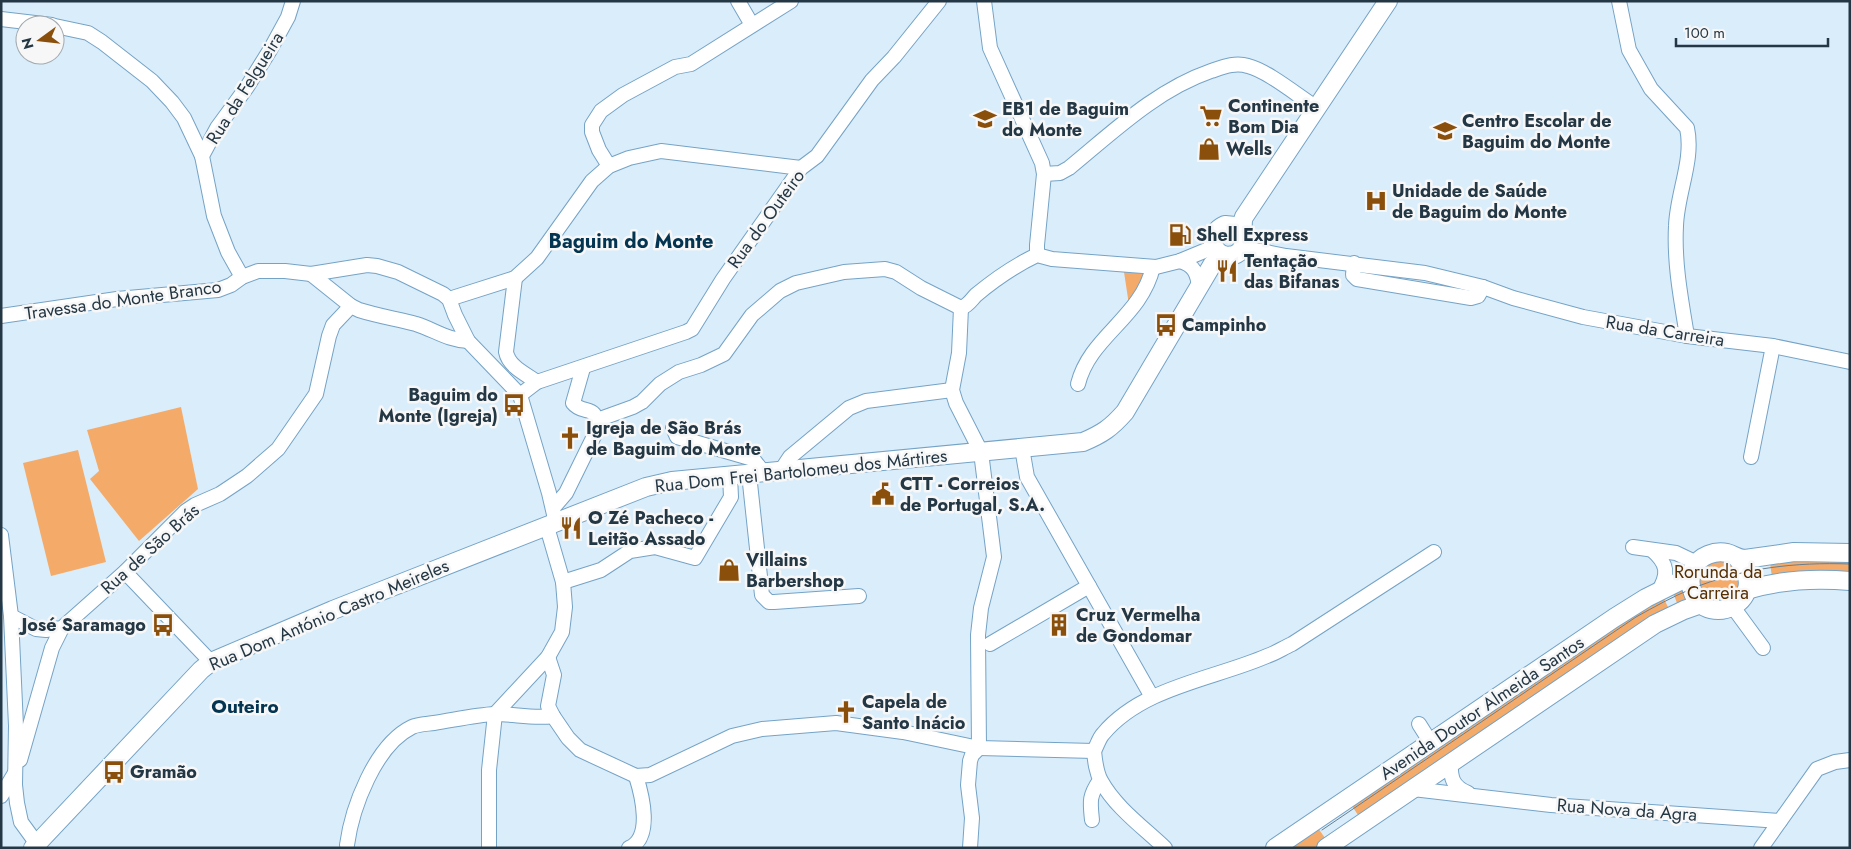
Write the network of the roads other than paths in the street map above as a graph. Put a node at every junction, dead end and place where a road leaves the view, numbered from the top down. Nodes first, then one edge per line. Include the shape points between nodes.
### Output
1 (293, 1) edge
2 (738, 1) edge
3 (791, 1) edge
4 (940, 1) edge
5 (984, 1) edge
6 (1388, 1) edge
7 (1619, 1) edge
8 (1, 19) edge
9 (15, 21) edge
10 (752, 25) junction
11 (65, 28) edge
12 (1316, 108) junction
13 (202, 156) junction
14 (610, 166) junction
15 (801, 168) junction
16 (1044, 174) junction
17 (1232, 243) junction
18 (1037, 255) junction
19 (1180, 261) junction
20 (1354, 263) junction
21 (1153, 267) junction
22 (1425, 272) junction
23 (311, 274) junction
24 (242, 277) junction
25 (515, 278) junction
26 (1483, 287) junction
27 (1199, 288) junction
28 (1422, 290) junction
29 (449, 299) junction
30 (351, 306) junction
31 (961, 308) junction
32 (1, 316) edge
33 (1687, 336) junction
34 (468, 340) junction
35 (1773, 346) junction
36 (1850, 362) edge
37 (582, 368) junction
38 (537, 382) junction
39 (1078, 384) dead end
40 (952, 390) junction
41 (520, 395) junction
42 (597, 420) junction
43 (673, 428) dead end
44 (1022, 448) junction
45 (981, 452) junction
46 (1751, 457) dead end
47 (764, 473) junction
48 (730, 476) junction
49 (552, 519) junction
50 (1, 535) edge
51 (1633, 547) dead end
52 (1652, 550) junction
53 (1434, 552) dead end
54 (1850, 553) edge
55 (1738, 559) junction
56 (1694, 568) junction
57 (125, 572) junction
58 (1850, 581) edge
59 (563, 582) junction
60 (1089, 586) junction
61 (1747, 590) junction
62 (1658, 592) junction
63 (860, 596) dead end
64 (1701, 604) junction
65 (1733, 607) junction
66 (11, 616) junction
67 (62, 628) junction
68 (990, 644) dead end
69 (1763, 648) dead end
70 (548, 657) junction
71 (211, 662) junction
72 (1152, 697) junction
73 (495, 714) junction
74 (552, 716) junction
75 (1419, 724) dead end
76 (1431, 743) junction
77 (979, 748) junction
78 (1094, 751) junction
79 (1850, 760) edge
80 (1451, 762) junction
81 (16, 770) junction
82 (636, 776) junction
83 (1100, 780) junction
84 (1413, 789) junction
85 (1, 796) edge
86 (1474, 796) junction
87 (1092, 820) dead end
88 (1780, 821) junction
89 (35, 846) edge
90 (346, 847) edge
91 (489, 848) edge
92 (630, 848) edge
93 (970, 848) edge
94 (1165, 848) edge
95 (1276, 848) edge
96 (1326, 848) edge
97 (1760, 848) edge

1 - 13 street, Rua da Felgueira via 270,50
2 - 10 street
3 - 10 street
4 - 15 street, Rua do Outeiro via 872,80 817,156
5 - 16 street via 990,48
6 - 12 main road
7 - 33 street via 1629,50 1651,89 1687,128 1689,136 1676,224 1676,266
8 - 9 street
10 - 14 street via 691,64 674,67 623,94 601,111 592,125 592,132
11 - 13 street via 88,33 152,81 184,118
12 - 16 street via 1248,66 1225,66 1189,78 1159,95 1069,168 1060,173
12 - 17 main road
13 - 24 street, Rua da Felgueira via 217,224
14 - 15 street via 661,151
14 - 25 street via 592,181 537,258
15 - 37 street, Rua do Outeiro via 692,329
16 - 18 street
17 - 19 street
17 - 20 street, Rua da Carreira via 1286,256
17 - 27 main road
18 - 21 street
18 - 31 street
19 - 21 street
19 - 27 street via 1193,268
20 - 22 street, Rua da Carreira
20 - 28 street via 1353,275 1357,278
21 - 39 street via 1142,295 1103,338
22 - 26 street, Rua da Carreira
22 - 28 street
23 - 24 street via 265,270
23 - 29 street via 356,266 378,266 438,290
23 - 30 street
24 - 32 street, Travessa do Monte Branco via 218,290 127,298
25 - 29 street
25 - 38 street via 507,358
26 - 28 street via 1475,298
26 - 33 street, Rua da Carreira via 1583,317
27 - 44 main road via 1126,412 1113,426 1083,442
29 - 34 street
30 - 34 street via 416,324 450,339
30 - 57 street, Rua de São Brás via 333,325 316,394 278,449 247,476 186,511
31 - 40 street via 959,353
31 - 42 street via 885,269 844,272 796,283 780,291 752,315 724,354 679,372 633,407
33 - 35 street, Rua da Carreira
34 - 41 street
35 - 36 street, Rua da Carreira
35 - 46 street
37 - 38 street, Rua do Outeiro
37 - 42 street via 573,403 593,412
38 - 41 street
40 - 45 street
40 - 47 street via 866,401 849,408 790,457
41 - 49 street
42 - 49 street via 597,430
43 - 47 street via 677,437 753,459
44 - 45 main road, Rua Dom Frei Bartolomeu dos Mártires
44 - 60 street via 1027,477
45 - 47 main road, Rua Dom Frei Bartolomeu dos Mártires
45 - 77 street via 994,557 978,634
47 - 48 main road, Rua Dom Frei Bartolomeu dos Mártires
47 - 63 street via 762,595 765,599 774,602
48 - 49 main road, Rua Dom Frei Bartolomeu dos Mártires via 672,481 646,487
48 - 59 street via 732,496 695,558 654,547 630,550 601,570
49 - 59 street
49 - 71 main road, Rua Dom António Castro Meireles
50 - 66 street
51 - 52 street
52 - 56 street via 1676,553
52 - 62 street via 1660,556 1665,569
53 - 72 street via 1292,644 1266,657
54 - 55 main road via 1794,552
55 - 56 main road via 1728,553 1716,552 1705,556
55 - 61 main road via 1748,576
56 - 62 main road, Avenida Doutor Almeida Santos via 1682,580
56 - 64 main road via 1692,589
57 - 67 street, Rua de São Brás
57 - 71 street
58 - 61 main road via 1797,580
59 - 70 street via 562,632
60 - 68 street
60 - 72 street
61 - 65 main road
62 - 76 main road, Avenida Doutor Almeida Santos via 1614,618
64 - 65 main road via 1717,610
64 - 80 main road, Avenida Doutor Almeida Santos via 1656,624
65 - 69 street
66 - 67 street via 36,629
66 - 81 street
67 - 81 street, Rua de São Brás via 52,648
70 - 73 street
70 - 74 street via 554,675 548,706
71 - 89 main road, Rua Dom António Castro Meireles
72 - 78 street via 1102,735
73 - 74 street
73 - 90 street via 413,727 399,736 372,768 350,824
73 - 91 street via 489,770
74 - 82 street via 580,750
75 - 76 street
76 - 95 main road, Avenida Doutor Almeida Santos
77 - 78 street
77 - 82 street via 902,732 836,723 798,725 732,736 650,775
77 - 93 street via 970,761
78 - 83 street
79 - 88 street via 1817,769
80 - 84 main road, Avenida Doutor Almeida Santos
80 - 86 street, Rua Nova da Agra via 1452,779 1458,789
81 - 85 street, Rua de São Brás
81 - 89 street via 21,822
82 - 92 street via 643,798 642,837
83 - 87 street via 1090,798
83 - 94 street via 1117,803
84 - 86 street, Rua Nova da Agra
84 - 96 main road, Avenida Doutor Almeida Santos
86 - 88 street, Rua Nova da Agra via 1550,805
88 - 97 street

